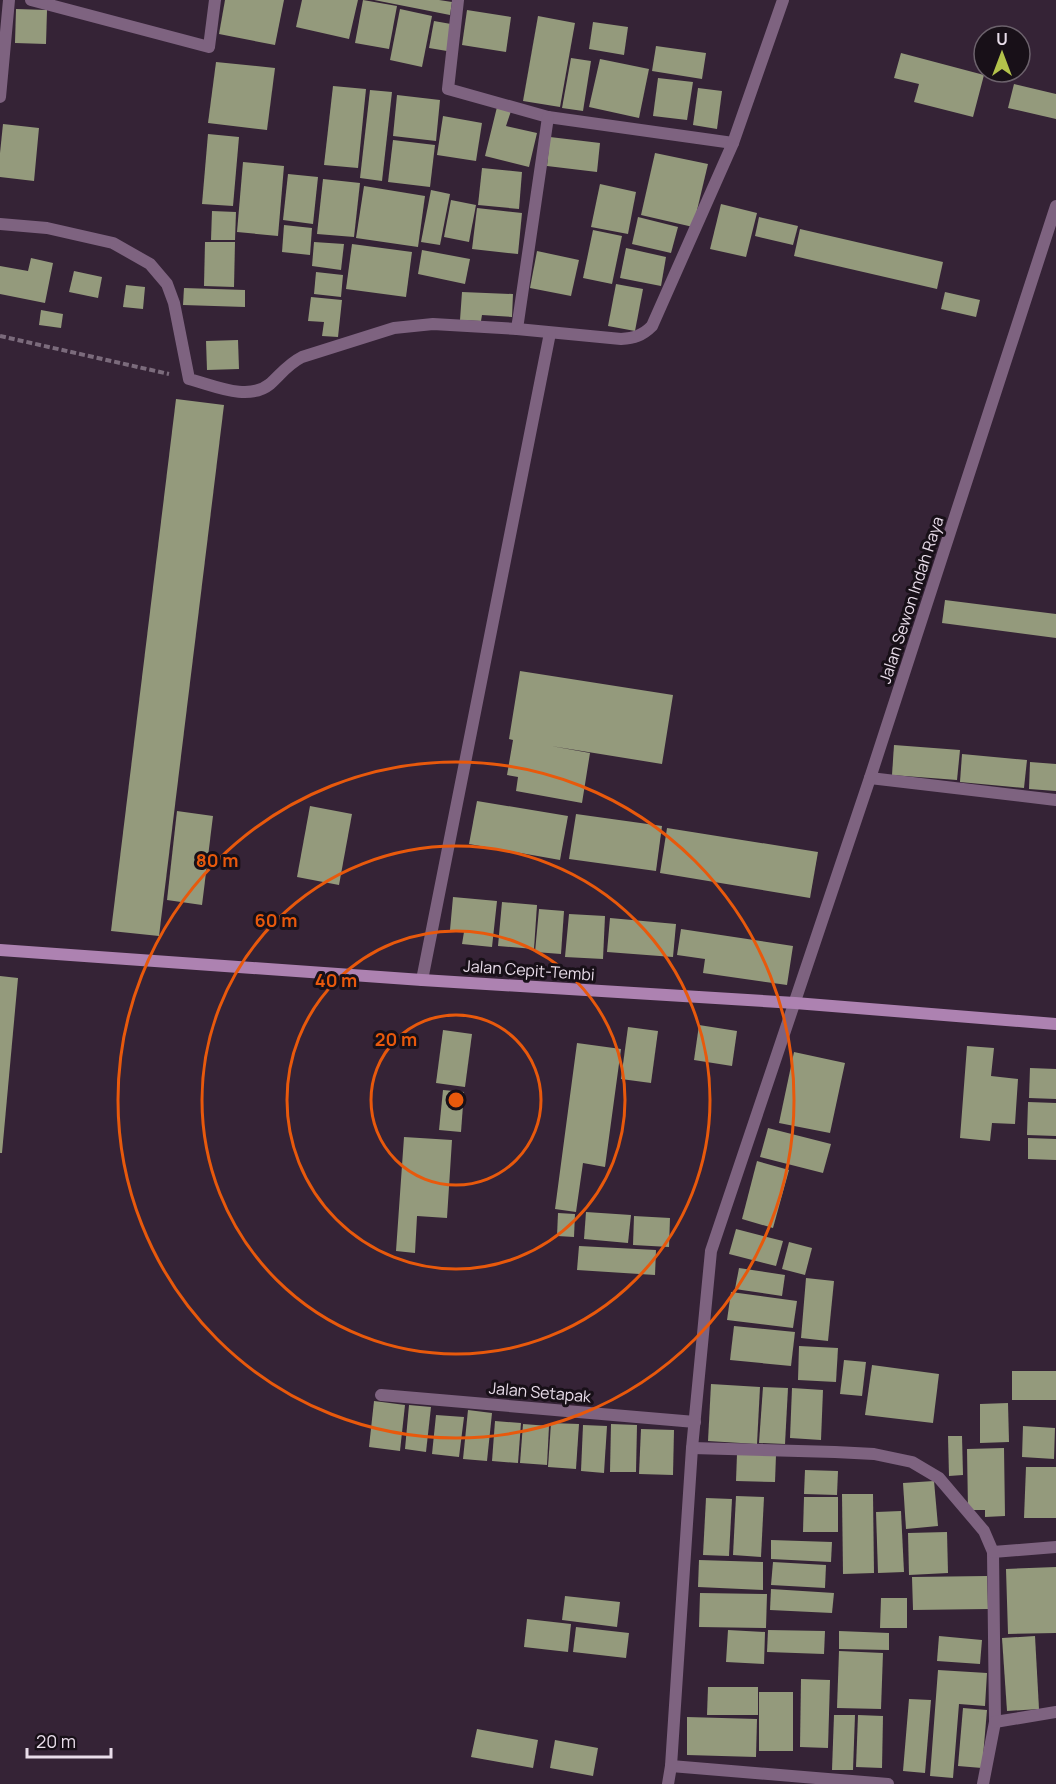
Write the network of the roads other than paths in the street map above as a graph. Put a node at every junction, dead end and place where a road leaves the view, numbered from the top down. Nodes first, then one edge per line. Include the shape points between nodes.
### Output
1 (9, 0) edge
2 (31, 0) edge
3 (215, 0) edge
4 (458, 0) edge
5 (783, 0) edge
6 (0, 97) edge
7 (548, 117) junction
8 (733, 143) junction
9 (1056, 206) edge
10 (0, 224) edge
11 (517, 329) junction
12 (550, 333) junction
13 (870, 778) junction
14 (1056, 800) edge
15 (0, 950) edge
16 (422, 980) junction
17 (795, 1003) junction
18 (1056, 1024) edge
19 (381, 1395) dead end
20 (695, 1422) junction
21 (692, 1448) junction
22 (1056, 1547) edge
23 (993, 1552) junction
24 (1056, 1712) edge
25 (995, 1722) junction
26 (671, 1766) junction
27 (668, 1784) edge
28 (888, 1784) edge
29 (982, 1784) edge

1 - 6 street
2 - 3 street via 209,47
4 - 7 street via 448,88
5 - 8 street
7 - 8 street
7 - 11 street
8 - 12 street via 652,326 644,334 621,339
9 - 13 street, Jalan Sewon Indah Raya
10 - 11 street via 47,228 105,241 150,264 167,284 174,303 189,379 239,392 255,391 270,383 302,357 394,328 433,324
11 - 12 street
12 - 16 street
13 - 14 street
13 - 17 street, Jalan Sewon Indah Raya
15 - 16 main road, Jalan Cepit-Tembi
16 - 17 main road, Jalan Cepit-Tembi
17 - 18 main road, Jalan Cepit-Tembi
17 - 20 street, Jalan Sewon Indah Raya via 711,1251
19 - 20 street, Jalan Setapak
20 - 21 street, Jalan Sewon Indah Raya
21 - 23 street via 874,1454 912,1462 939,1478 984,1531
21 - 26 street, Jalan Sewon Indah Raya
22 - 23 street
23 - 25 street
24 - 25 street
25 - 29 street
26 - 27 street, Jalan Sewon Indah Raya
26 - 28 street

